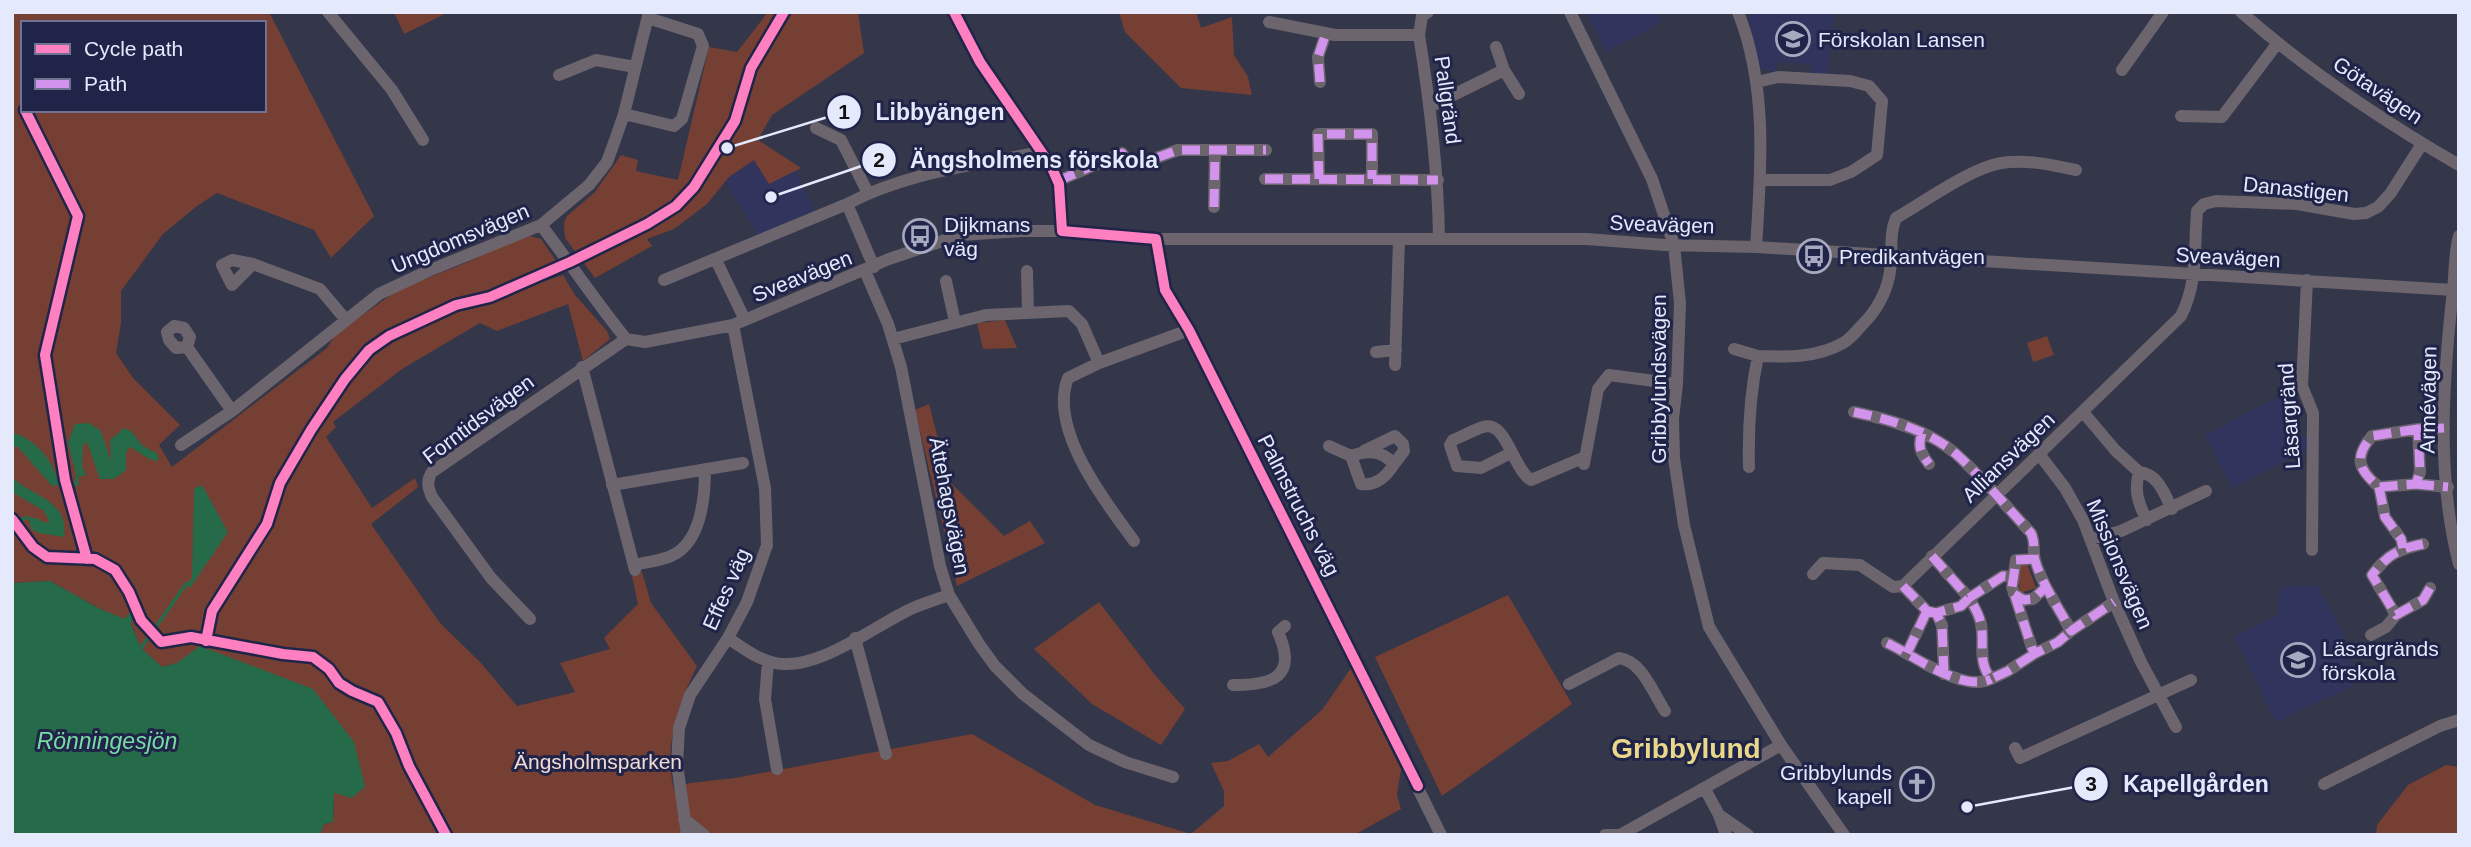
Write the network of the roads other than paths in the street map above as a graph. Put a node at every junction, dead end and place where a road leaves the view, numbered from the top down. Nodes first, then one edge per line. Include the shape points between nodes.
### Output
1 (328, 12) edge
2 (954, 12) edge
3 (1428, 12) edge
4 (1570, 12) edge
5 (1738, 12) edge
6 (2163, 12) edge
7 (2245, 14) edge
8 (649, 15) edge
9 (1269, 22) dead end
10 (1326, 33) junction
11 (1419, 35) junction
12 (2277, 44) junction
13 (1496, 47) dead end
14 (635, 67) junction
15 (1504, 70) junction
16 (2122, 70) dead end
17 (559, 75) dead end
18 (1320, 82) dead end
19 (1757, 82) junction
20 (1519, 93) dead end
21 (1431, 106) junction
22 (624, 114) junction
23 (2181, 116) dead end
24 (816, 128) dead end
25 (422, 140) dead end
26 (2422, 144) junction
27 (1214, 150) junction
28 (1266, 150) dead end
29 (1041, 152) junction
30 (2459, 165) edge
31 (2076, 170) dead end
32 (1265, 179) dead end
33 (1318, 179) junction
34 (1372, 179) junction
35 (1438, 180) junction
36 (1760, 180) junction
37 (1058, 181) junction
38 (868, 193) junction
39 (847, 204) junction
40 (1214, 207) dead end
41 (541, 225) junction
42 (1062, 231) junction
43 (2459, 236) edge
44 (1439, 238) junction
45 (1156, 239) junction
46 (1399, 240) junction
47 (1674, 245) junction
48 (1756, 247) junction
49 (1893, 256) junction
50 (716, 260) junction
51 (253, 264) dead end
52 (869, 269) junction
53 (1027, 271) dead end
54 (2194, 274) junction
55 (664, 281) dead end
56 (946, 281) dead end
57 (2307, 281) junction
58 (2453, 290) junction
59 (1028, 313) junction
60 (346, 320) junction
61 (739, 322) junction
62 (955, 322) junction
63 (1189, 330) junction
64 (626, 339) junction
65 (893, 339) junction
66 (187, 347) dead end
67 (1734, 349) dead end
68 (1396, 350) junction
69 (1376, 352) dead end
70 (1758, 356) junction
71 (1099, 363) junction
72 (1395, 365) dead end
73 (582, 367) junction
74 (1677, 384) junction
75 (232, 411) junction
76 (1854, 412) dead end
77 (2082, 412) junction
78 (2444, 428) junction
79 (2418, 429) junction
80 (1922, 433) junction
81 (181, 445) dead end
82 (1329, 446) dead end
83 (1511, 453) junction
84 (1357, 454) junction
85 (2039, 454) junction
86 (743, 463) dead end
87 (1394, 464) junction
88 (1929, 464) dead end
89 (1749, 467) dead end
90 (705, 469) junction
91 (2139, 472) junction
92 (2416, 484) junction
93 (612, 485) junction
94 (2379, 487) junction
95 (2448, 487) junction
96 (2207, 491) dead end
97 (1996, 496) junction
98 (2172, 509) junction
99 (2147, 520) junction
100 (2090, 539) junction
101 (1134, 541) dead end
102 (2423, 544) dead end
103 (2403, 548) junction
104 (2312, 550) dead end
105 (1932, 556) junction
106 (2034, 559) junction
107 (2459, 564) edge
108 (1813, 574) dead end
109 (2012, 578) junction
110 (1903, 586) junction
111 (2046, 587) junction
112 (2430, 588) dead end
113 (2014, 594) junction
114 (949, 595) junction
115 (1969, 598) junction
116 (2114, 603) junction
117 (1932, 612) junction
118 (2396, 615) junction
119 (530, 619) dead end
120 (1285, 626) dead end
121 (2071, 631) junction
122 (2371, 635) dead end
123 (728, 638) junction
124 (855, 638) junction
125 (1887, 643) dead end
126 (1907, 653) junction
127 (2034, 654) junction
128 (768, 661) junction
129 (1944, 674) junction
130 (1991, 679) junction
131 (2191, 680) dead end
132 (1569, 684) dead end
133 (1233, 685) dead end
134 (2158, 693) junction
135 (1665, 711) dead end
136 (2459, 720) edge
137 (2176, 727) dead end
138 (1781, 745) junction
139 (2015, 748) dead end
140 (886, 754) dead end
141 (777, 769) dead end
142 (1172, 777) dead end
143 (2324, 784) dead end
144 (1705, 789) junction
145 (1719, 815) junction
146 (684, 819) junction
147 (687, 835) edge
148 (704, 835) edge
149 (1441, 835) edge
150 (1605, 835) edge
151 (1620, 835) edge
152 (1726, 835) edge
153 (1748, 835) edge
154 (1844, 835) edge

1 - 25 street via 392,90
2 - 29 street via 980,62
3 - 11 street via 1422,16
4 - 47 street, Gribbylundsvägen via 1652,179
5 - 19 street
6 - 16 street
7 - 12 street, Götavägen
8 - 14 street, Ungdomsvägen
8 - 22 street, Ungdomsvägen via 698,34 703,46 682,119 674,126
9 - 10 street, Pallgränd
10 - 11 street, Pallgränd
10 - 18 street via 1318,57
11 - 21 street, Pallgränd
12 - 23 street via 2222,117
12 - 26 street, Götavägen
13 - 15 street
14 - 17 street via 596,60
14 - 22 street, Ungdomsvägen
15 - 20 street
15 - 21 street
19 - 36 street
19 - 36 street via 1778,77 1850,81 1869,86 1882,101 1877,155 1852,172 1830,180
21 - 35 street, Pallgränd
22 - 41 street, Ungdomsvägen via 607,162 589,185
24 - 38 street via 842,140
26 - 30 street, Götavägen
26 - 54 street, Danastigen via 2390,194 2366,213 2297,204 2204,204 2197,211
27 - 28 street
27 - 37 street via 1178,150 1145,162 1127,159 1122,153
27 - 40 street
29 - 37 street
29 - 38 street via 930,173
31 - 49 street via 2033,162 2000,163 1977,172 1896,218 1891,230
32 - 33 street
33 - 34 street
33 - 34 street via 1318,134 1372,134
34 - 35 street
35 - 44 street, Pallgränd
36 - 48 street
37 - 42 street
38 - 39 street
39 - 50 street
39 - 52 street, Sveavägen
41 - 60 street, Ungdomsvägen via 379,294
41 - 64 street
42 - 45 street, Sveavägen
42 - 52 street, Sveavägen via 960,235
43 - 58 street, Armévägen
44 - 46 street, Sveavägen
44 - 47 street, Sveavägen
45 - 46 street, Sveavägen
45 - 63 street, Palmstruchs väg via 1166,290
46 - 68 street
47 - 48 street, Sveavägen
47 - 74 street, Gribbylundsvägen via 1680,303
48 - 49 street, Sveavägen
49 - 54 street, Sveavägen
49 - 70 street via 1881,299 1845,343 1813,355
50 - 55 street
50 - 61 street, Sveavägen
51 - 60 street via 320,289
52 - 61 street, Sveavägen
52 - 65 street, Ättehagsvägen
53 - 59 street
54 - 57 street, Sveavägen
54 - 77 street, Alliansvägen via 2181,316
56 - 62 street
57 - 58 street, Sveavägen
57 - 104 street, Läsargränd via 2302,386 2313,413
58 - 78 street, Armévägen
59 - 62 street
59 - 71 street via 1069,311 1082,324
60 - 75 street, Ungdomsvägen
61 - 64 street, Sveavägen via 645,342
61 - 123 street, Effes väg via 765,488 767,545
62 - 65 street
63 - 71 street
63 - 149 street, Palmstruchs väg
64 - 73 street, Forntidsvägen
65 - 114 street, Ättehagsvägen
66 - 75 street
67 - 70 street
68 - 69 street
68 - 72 street
70 - 89 street via 1749,415
71 - 101 street via 1068,378 1063,415 1103,499
73 - 93 street
73 - 119 street, Forntidsvägen via 428,478 432,497 491,578
74 - 83 street via 1609,375 1598,389 1584,461 1531,480 1522,475
74 - 138 street, Gribbylundsvägen via 1674,458 1702,603 1709,627
75 - 81 street, Ungdomsvägen
76 - 80 street
77 - 85 street, Alliansvägen
77 - 91 street
78 - 79 street
78 - 95 street, Armévägen
79 - 92 street via 2420,472
79 - 94 street via 2372,436 2363,446 2362,469
80 - 88 street via 1920,452
80 - 97 street via 1953,452
82 - 84 street
83 - 83 street via 1501,431 1493,426 1450,445 1457,466 1481,468
84 - 87 street via 1372,451
84 - 87 street via 1361,484 1388,475
84 - 87 street via 1395,436 1404,444 1404,451
85 - 97 street, Alliansvägen
85 - 100 street, Missionsvägen via 2065,488
86 - 90 street
90 - 93 street
90 - 93 street via 696,527 685,548 635,567
91 - 98 street via 2157,480
91 - 99 street via 2136,492
92 - 94 street
92 - 95 street
94 - 103 street via 2385,517
95 - 107 street, Armévägen via 2448,513
96 - 98 street
97 - 105 street, Alliansvägen
97 - 106 street via 2031,533
98 - 99 street
99 - 100 street
100 - 116 street, Missionsvägen
102 - 103 street
103 - 118 street via 2372,575
105 - 110 street, Alliansvägen
105 - 115 street
106 - 109 street via 2016,561
106 - 111 street
108 - 110 street via 1824,562 1860,565 1893,587
109 - 113 street
109 - 115 street via 2003,576
110 - 117 street
111 - 113 street via 2033,599
111 - 121 street
112 - 118 street via 2423,600
113 - 127 street
114 - 124 street via 914,607
114 - 142 street, Ättehagsvägen via 995,666 1023,694 1089,745
115 - 117 street via 1961,606
115 - 130 street via 1982,625 1983,668
116 - 121 street
116 - 134 street, Missionsvägen
117 - 126 street
117 - 129 street via 1942,625
118 - 122 street
120 - 133 street via 1278,632 1286,650 1284,668 1275,679 1260,685
121 - 127 street
123 - 128 street
123 - 146 street, Effes väg via 690,695 679,728 677,764
124 - 128 street via 818,658 794,664
124 - 140 street
125 - 126 street
126 - 129 street
127 - 130 street
128 - 141 street via 765,699
129 - 130 street via 1983,683
131 - 134 street
132 - 135 street via 1625,659 1635,664
134 - 137 street, Missionsvägen
134 - 139 street via 2020,758
136 - 143 street
138 - 144 street
138 - 154 street, Gribbylundsvägen
144 - 145 street
144 - 151 street
145 - 152 street
145 - 153 street
146 - 147 street, Effes väg
146 - 148 street
150 - 151 street

